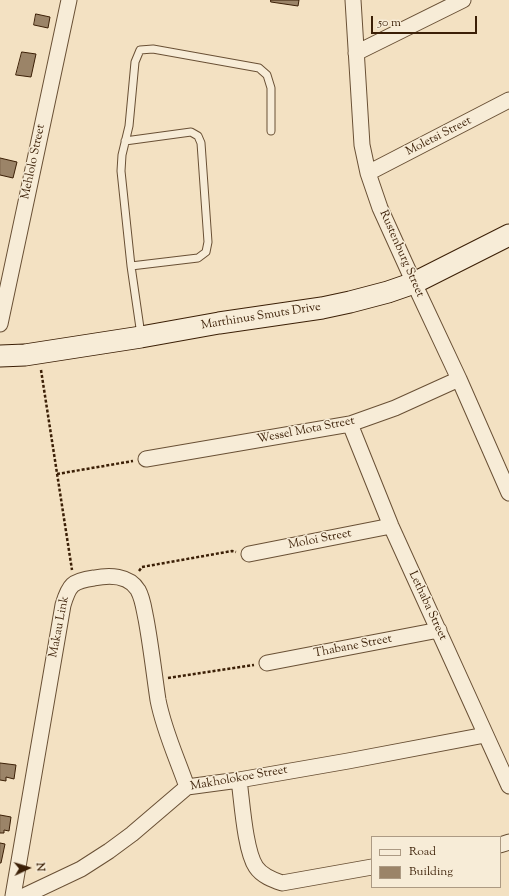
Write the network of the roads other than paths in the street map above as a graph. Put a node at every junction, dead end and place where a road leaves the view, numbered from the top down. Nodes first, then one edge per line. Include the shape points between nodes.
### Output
1 (69, 0) edge
2 (353, 0) edge
3 (463, 0) edge
4 (356, 53) junction
5 (509, 100) edge
6 (271, 131) dead end
7 (125, 141) junction
8 (368, 173) junction
9 (509, 236) edge
10 (131, 266) junction
11 (414, 283) junction
12 (0, 324) edge
13 (142, 337) junction
14 (0, 356) edge
15 (459, 379) junction
16 (350, 424) junction
17 (146, 459) road end
18 (509, 493) edge
19 (391, 526) junction
20 (248, 554) road end
21 (439, 630) junction
22 (267, 663) road end
23 (485, 735) junction
24 (238, 780) junction
25 (509, 786) edge
26 (187, 787) junction
27 (371, 867) edge
28 (13, 896) edge
29 (24, 896) edge

1 - 12 street, Mehlolo Street
2 - 4 street, Rustenburg Street
3 - 4 street
4 - 8 street, Rustenburg Street via 362,145
5 - 8 street, Moletsi Street
6 - 7 lane via 271,88 267,75 259,68 153,49 140,50 135,62 129,126
7 - 10 lane via 121,171
7 - 10 lane via 191,132 198,136 201,143 208,242 206,252 198,258
8 - 11 street, Rustenburg Street via 380,208
9 - 11 street, Marthinus Smuts Drive
10 - 13 lane
11 - 13 street, Marthinus Smuts Drive via 322,308
11 - 15 street, Rustenburg Street
13 - 14 street, Marthinus Smuts Drive via 38,353
15 - 16 street, Wessel Mota Street via 395,408
15 - 18 street, Rustenburg Street
16 - 17 street, Wessel Mota Street
16 - 19 street, Lethaba Street
19 - 20 street, Moloi Street
19 - 21 street, Lethaba Street
21 - 22 street, Thabane Street
21 - 23 street, Lethaba Street
23 - 24 street, Makholokoe Street
23 - 25 street, Lethaba Street
24 - 26 street, Makholokoe Street
24 - 27 street via 251,856 256,867 271,879 282,883
26 - 28 street, Makau Link via 167,736 158,701 143,604 138,590 124,578 94,578 74,583 67,591 63,605
26 - 29 street, Makholokoe Street via 109,851

